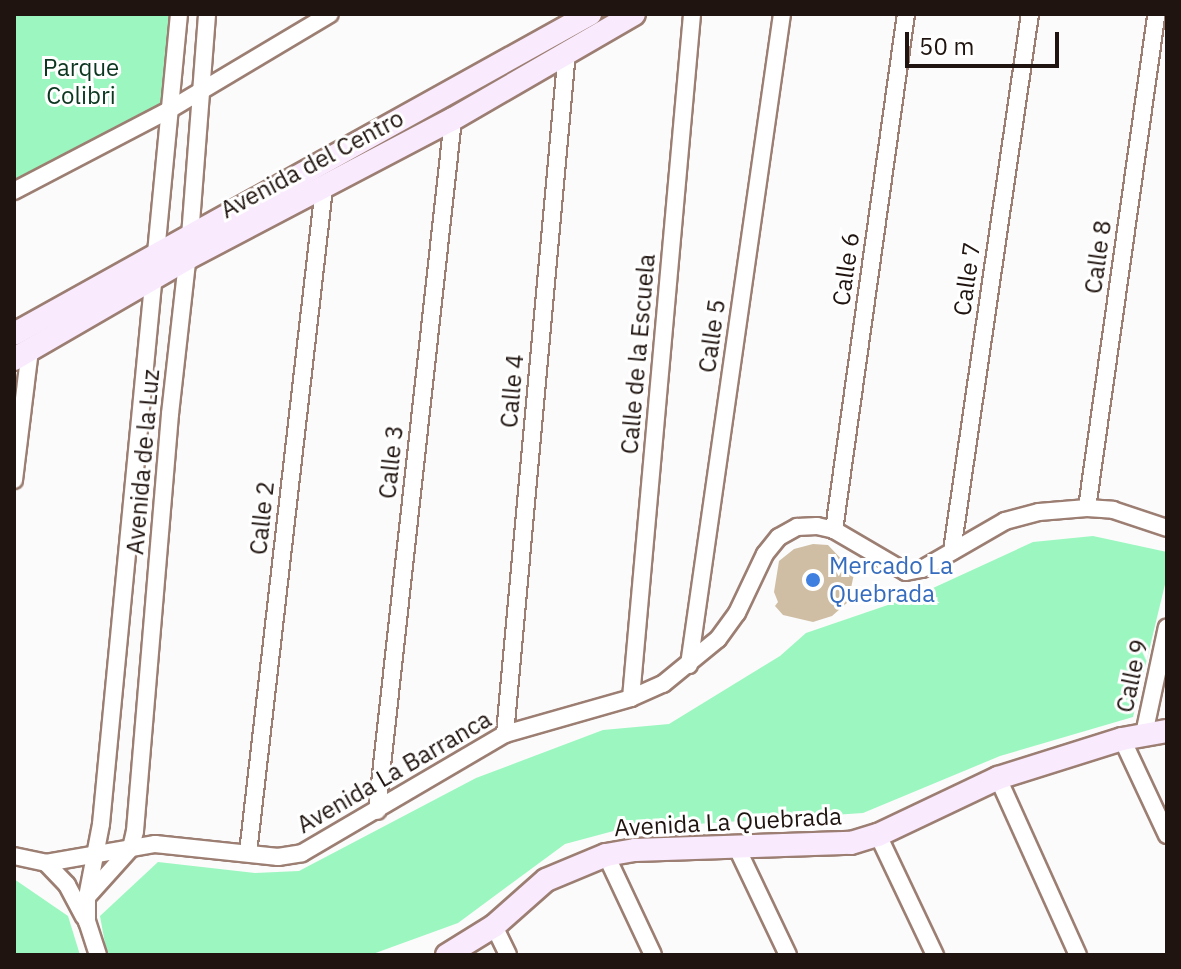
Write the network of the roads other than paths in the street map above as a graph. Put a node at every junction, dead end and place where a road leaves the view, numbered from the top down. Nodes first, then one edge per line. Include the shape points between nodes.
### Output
1 (179, 14) edge
2 (207, 14) edge
3 (330, 14) edge
4 (590, 14) edge
5 (634, 14) edge
6 (692, 14) edge
7 (782, 14) edge
8 (906, 14) edge
9 (1030, 14) edge
10 (1156, 14) edge
11 (567, 52) junction
12 (199, 92) junction
13 (169, 110) junction
14 (453, 119) junction
15 (324, 188) junction
16 (14, 191) edge
17 (189, 247) junction
18 (156, 265) junction
19 (19, 348) edge
20 (14, 480) edge
21 (1087, 508) junction
22 (1167, 528) edge
23 (834, 530) junction
24 (952, 551) junction
25 (1167, 627) edge
26 (689, 665) junction
27 (631, 698) junction
28 (1167, 731) edge
29 (505, 734) junction
30 (1133, 737) junction
31 (998, 778) junction
32 (377, 811) junction
33 (878, 835) junction
34 (1167, 835) edge
35 (736, 846) junction
36 (131, 848) junction
37 (248, 853) junction
38 (95, 854) junction
39 (606, 855) junction
40 (14, 856) edge
41 (46, 863) junction
42 (87, 897) junction
43 (87, 922) junction
44 (494, 926) junction
45 (98, 955) edge
46 (447, 955) edge
47 (508, 955) edge
48 (653, 955) edge
49 (788, 955) edge
50 (935, 955) edge
51 (1078, 955) edge

1 - 13 street, Avenida de la Luz
2 - 12 street, Avenida de la Luz
3 - 12 street
4 - 17 street, Avenida del Centro
5 - 11 street, Avenida del Centro
6 - 27 street, Calle de la Escuela
7 - 26 street, Calle 5
8 - 23 street, Calle 6
9 - 24 street, Calle 7
10 - 21 street, Calle 8
11 - 14 street, Avenida del Centro
11 - 29 street, Calle 4
12 - 13 street
12 - 17 street, Avenida de la Luz
13 - 16 street
13 - 18 street, Avenida de la Luz
14 - 15 street, Avenida del Centro
14 - 32 street, Calle 3
15 - 17 street, Avenida del Centro
15 - 37 street, Calle 2
17 - 18 street, Avenida del Centro
17 - 36 street, Avenida de la Luz
18 - 19 street, Avenida del Centro
18 - 38 street, Avenida de la Luz
19 - 20 street
21 - 22 street, Avenida La Barranca via 1113,510
21 - 24 street, Avenida La Barranca via 1005,521
23 - 24 street, Avenida La Barranca via 906,572
23 - 26 street, Avenida La Barranca via 797,527 779,537 765,554 737,613
25 - 30 street, Calle 9
26 - 27 street, Avenida La Barranca
27 - 29 street, Avenida La Barranca
28 - 30 street, Avenida La Quebrada
29 - 32 street, Avenida La Barranca
30 - 31 street, Avenida La Quebrada
30 - 34 street
31 - 33 street, Avenida La Quebrada
31 - 51 street
32 - 37 street, Avenida La Barranca via 290,857
33 - 35 street, Avenida La Quebrada via 851,843
33 - 50 street
35 - 39 street, Avenida La Quebrada
35 - 49 street
36 - 37 street, Avenida La Barranca via 173,844
36 - 38 street, Avenida La Barranca
36 - 42 street
38 - 41 street, Avenida La Barranca
38 - 42 street, Avenida de la Luz
39 - 44 street, Avenida La Quebrada via 546,880
39 - 48 street
40 - 41 street, Avenida La Barranca
41 - 43 street via 67,885
42 - 43 street, Avenida de la Luz
43 - 45 street, Avenida de la Luz
44 - 46 street, Avenida La Quebrada
44 - 47 street

